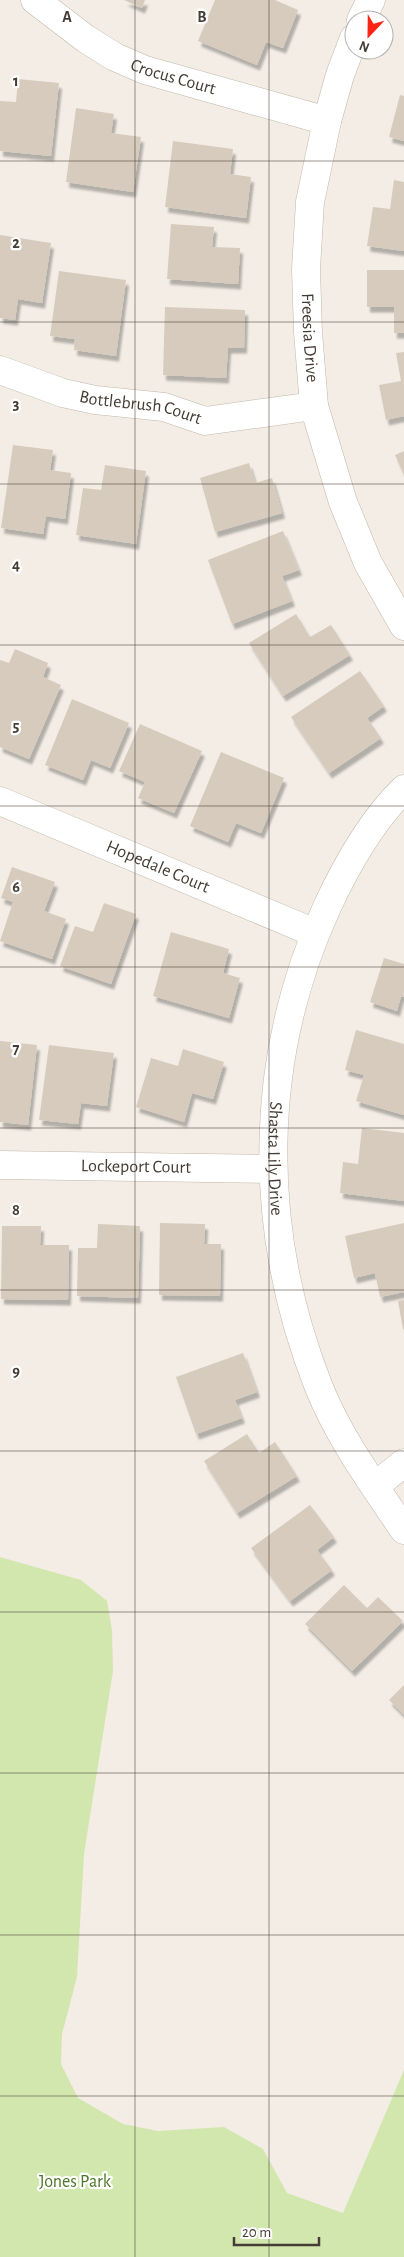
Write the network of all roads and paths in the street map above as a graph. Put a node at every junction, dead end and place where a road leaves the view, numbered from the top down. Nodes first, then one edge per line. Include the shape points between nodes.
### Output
1 (35, 0) edge
2 (346, 60) edge
3 (327, 121) junction
4 (0, 370) edge
5 (314, 406) junction
6 (404, 626) edge
7 (404, 789) edge
8 (0, 802) edge
9 (315, 933) junction
10 (0, 1165) edge
11 (273, 1169) junction
12 (404, 1463) edge
13 (375, 1486) junction
14 (404, 1530) edge

1 - 3 street, Crocus Court via 86,39 145,70
2 - 3 street, Freesia Drive
3 - 5 street, Freesia Drive via 310,202 306,269
4 - 5 street, Bottlebrush Court via 63,393 95,400 164,407 205,421
5 - 6 street, Freesia Drive via 343,502 368,563
7 - 9 street, Shasta Lily Drive via 354,856
8 - 9 street, Hopedale Court
9 - 11 street, Shasta Lily Drive via 293,999 280,1060
10 - 11 street, Lockeport Court
11 - 13 street, Shasta Lily Drive via 283,1268 298,1328 318,1386 342,1434
12 - 13 street
13 - 14 street, Shasta Lily Drive

